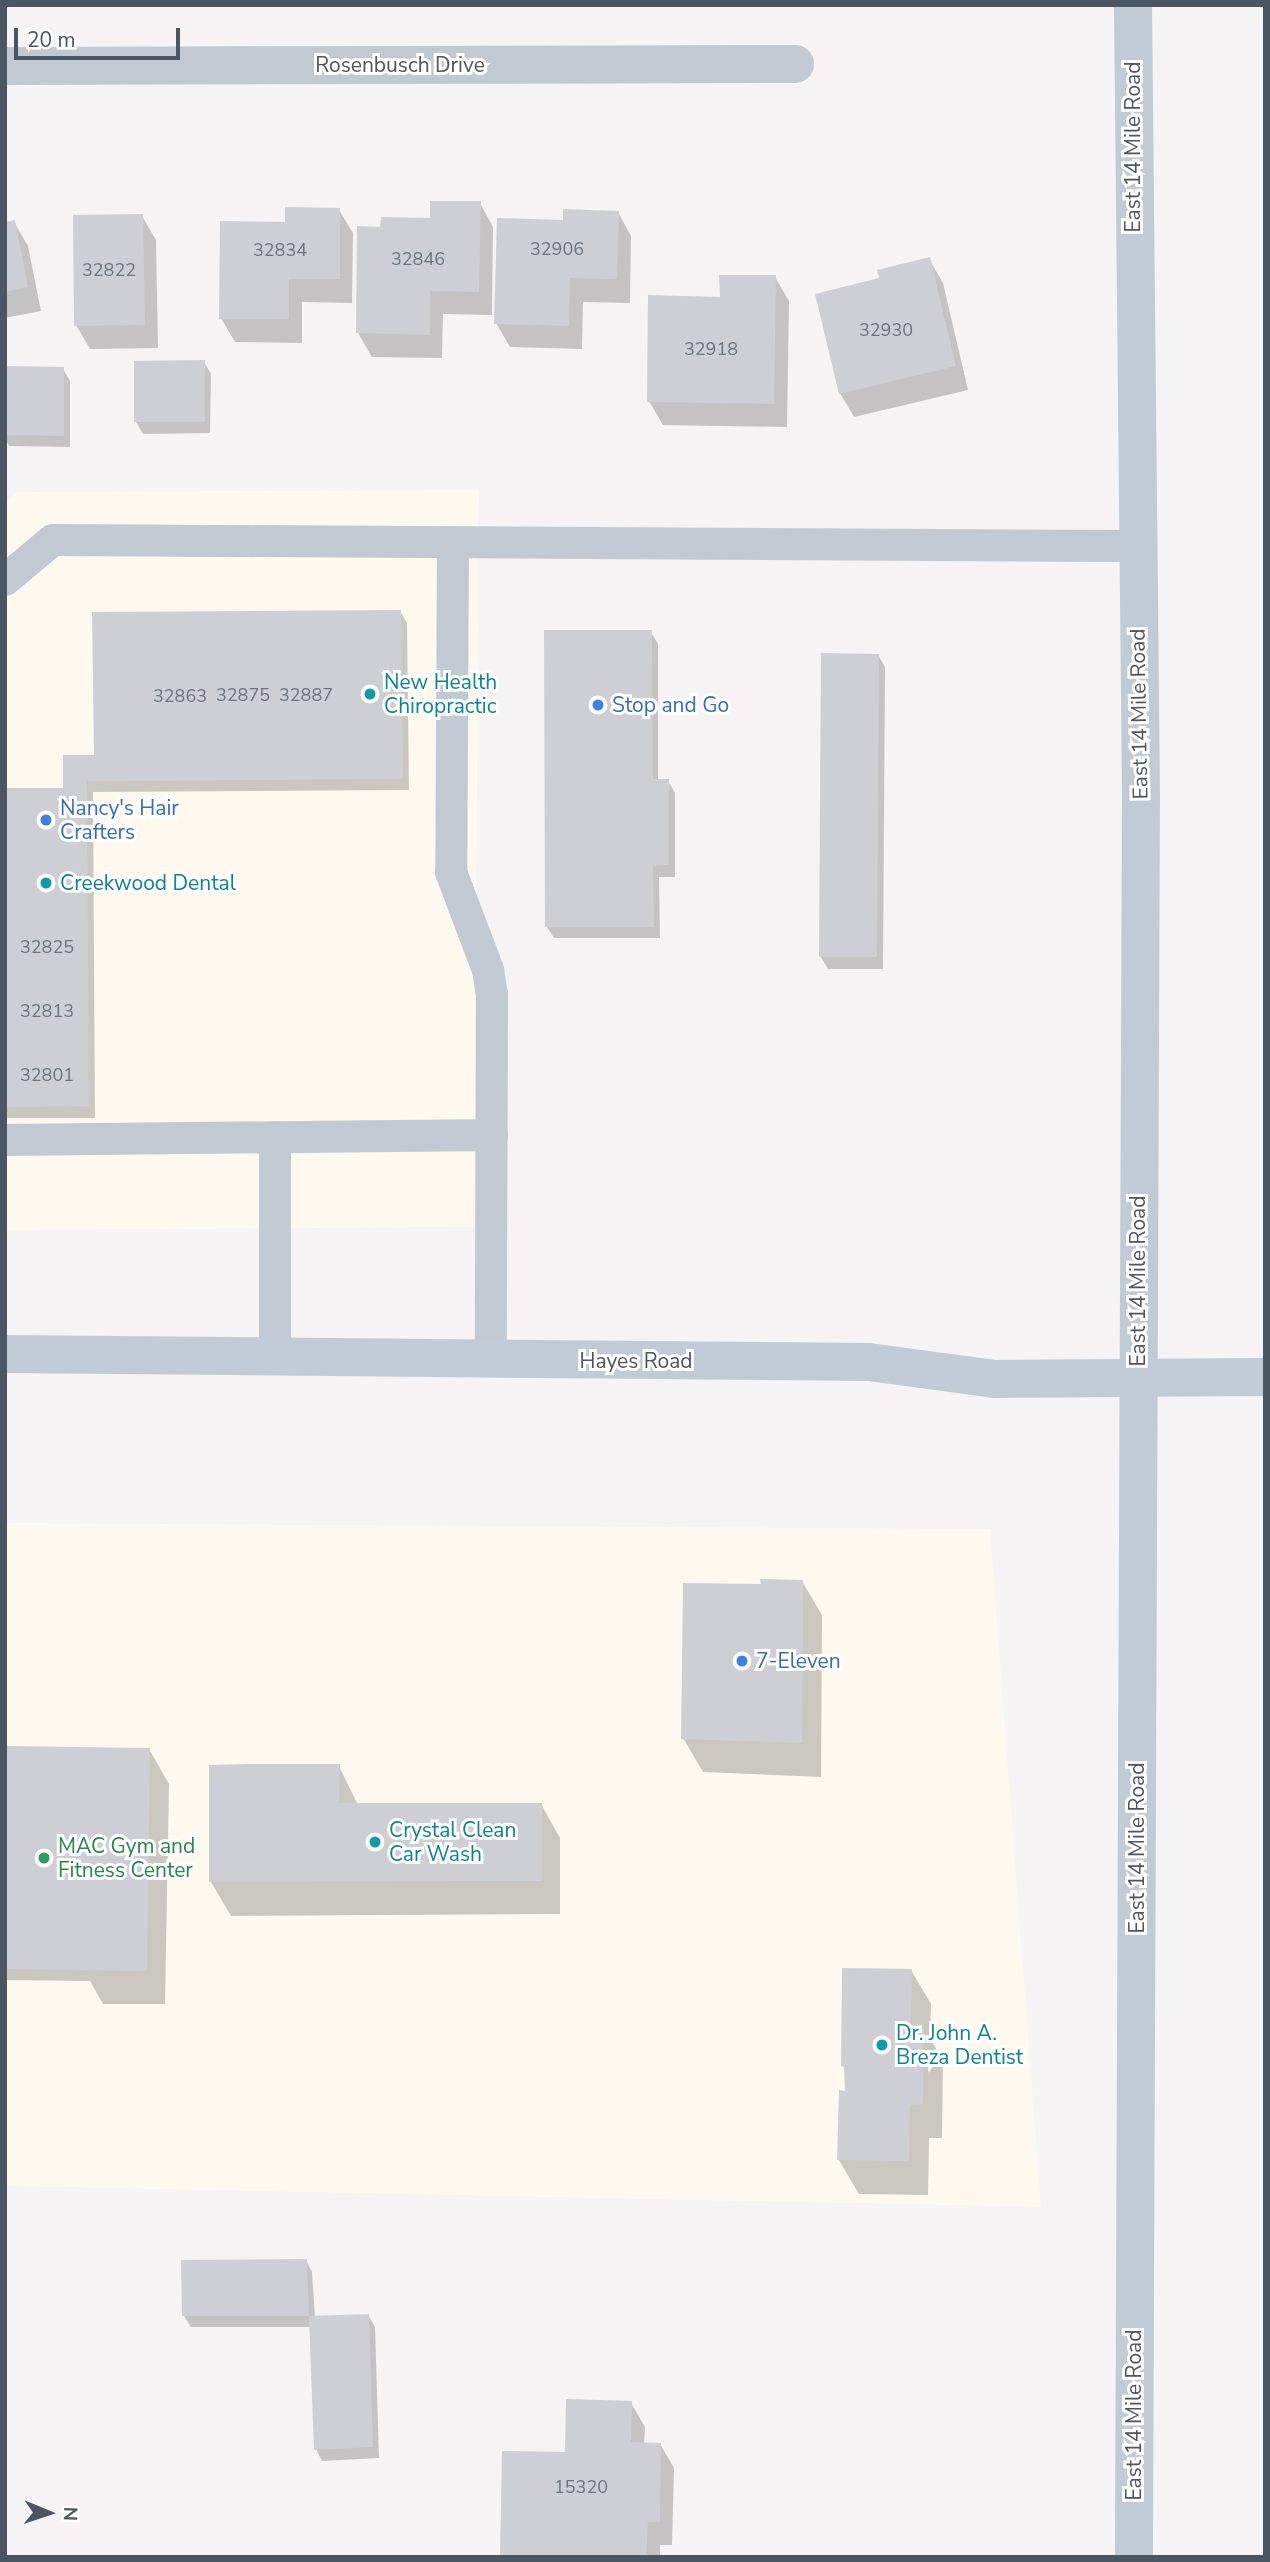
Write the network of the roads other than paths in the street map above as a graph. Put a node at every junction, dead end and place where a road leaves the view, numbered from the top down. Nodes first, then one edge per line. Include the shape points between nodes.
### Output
1 (1132, 5) edge
2 (795, 64) dead end
3 (5, 66) edge
4 (453, 543) junction
5 (1136, 546) junction
6 (5, 580) edge
7 (492, 1135) junction
8 (275, 1137) junction
9 (5, 1140) edge
10 (5, 1354) edge
11 (275, 1357) junction
12 (491, 1361) junction
13 (1138, 1377) junction
14 (1265, 1377) edge
15 (1134, 2557) edge

1 - 5 main road, East 14 Mile Road
2 - 3 street, Rosenbusch Drive
4 - 5 lane
4 - 6 lane via 53,540
4 - 7 lane via 451,872 488,970 492,994
5 - 13 main road, East 14 Mile Road via 1141,793
7 - 8 lane
7 - 12 lane
8 - 9 lane
8 - 11 lane
10 - 11 main road, Hayes Road
11 - 12 main road, Hayes Road
12 - 13 main road, Hayes Road via 869,1362 995,1379
13 - 14 main road, Hayes Road
13 - 15 main road, East 14 Mile Road

